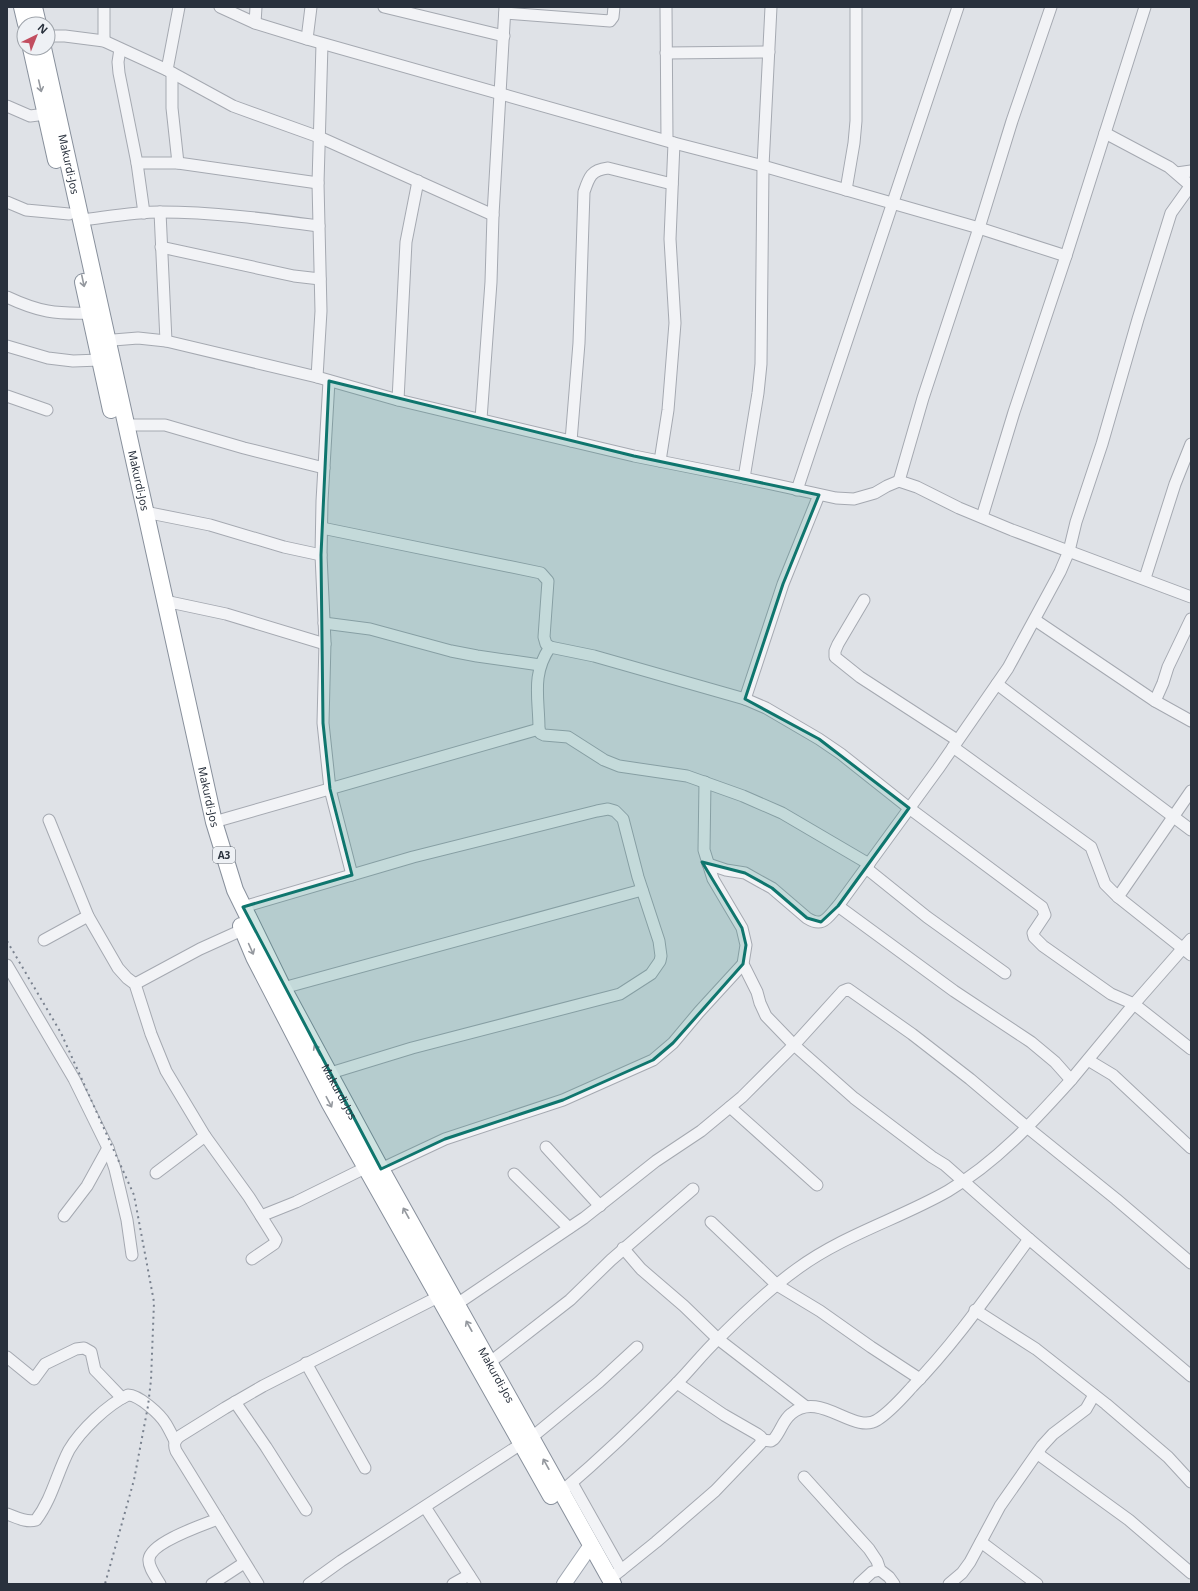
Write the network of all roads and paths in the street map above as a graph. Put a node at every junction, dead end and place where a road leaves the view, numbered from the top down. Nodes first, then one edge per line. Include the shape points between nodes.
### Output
1 (104, 7) edge
2 (179, 7) edge
3 (220, 7) edge
4 (256, 7) edge
5 (311, 7) edge
6 (384, 7) edge
7 (614, 7) edge
8 (666, 7) edge
9 (771, 7) edge
10 (856, 7) edge
11 (958, 7) edge
12 (1051, 7) edge
13 (1145, 7) edge
14 (505, 10) edge
15 (255, 23) junction
16 (56, 36) edge
17 (504, 36) junction
18 (308, 40) junction
19 (104, 41) junction
20 (322, 44) junction
21 (120, 49) junction
22 (769, 52) junction
23 (666, 53) junction
24 (33, 56) edge
25 (45, 56) edge
26 (170, 72) junction
27 (500, 94) junction
28 (7, 106) edge
29 (46, 114) junction
30 (1104, 133) junction
31 (319, 137) junction
32 (670, 142) junction
33 (178, 162) junction
34 (137, 163) junction
35 (763, 166) junction
36 (1191, 171) edge
37 (1178, 174) junction
38 (418, 181) junction
39 (318, 183) junction
40 (672, 184) junction
41 (1191, 185) edge
42 (846, 190) junction
43 (7, 202) edge
44 (892, 204) junction
45 (160, 212) junction
46 (144, 213) junction
47 (493, 215) junction
48 (75, 217) junction
49 (319, 226) junction
50 (979, 228) junction
51 (161, 247) junction
52 (1066, 256) junction
53 (320, 279) junction
54 (7, 298) edge
55 (90, 313) junction
56 (102, 341) junction
57 (166, 341) junction
58 (7, 346) edge
59 (100, 360) junction
60 (317, 377) junction
61 (329, 380) junction
62 (7, 396) edge
63 (398, 400) junction
64 (47, 410) dead end
65 (481, 419) junction
66 (126, 425) junction
67 (571, 441) junction
68 (1191, 444) edge
69 (660, 461) junction
70 (324, 468) junction
71 (744, 478) junction
72 (899, 481) junction
73 (797, 490) junction
74 (819, 495) junction
75 (145, 512) junction
76 (982, 517) junction
77 (322, 528) junction
78 (1069, 551) junction
79 (321, 556) junction
80 (1145, 578) junction
81 (1191, 597) edge
82 (864, 600) dead end
83 (165, 601) junction
84 (1191, 619) edge
85 (1035, 620) junction
86 (324, 623) junction
87 (325, 644) junction
88 (550, 647) junction
89 (540, 665) junction
90 (997, 684) junction
91 (745, 699) junction
92 (1155, 701) junction
93 (1191, 721) edge
94 (539, 729) junction
95 (955, 744) junction
96 (704, 782) junction
97 (330, 788) junction
98 (1191, 792) edge
99 (909, 808) junction
100 (1174, 816) junction
101 (50, 820) dead end
102 (214, 822) junction
103 (1191, 830) edge
104 (708, 864) junction
105 (868, 866) junction
106 (726, 870) junction
107 (352, 875) junction
108 (713, 879) junction
109 (642, 890) junction
110 (1118, 897) junction
111 (838, 906) junction
112 (243, 907) junction
113 (88, 916) junction
114 (242, 930) junction
115 (1191, 939) edge
116 (44, 940) dead end
117 (1187, 952) edge
118 (743, 964) junction
119 (7, 965) edge
120 (1005, 973) dead end
121 (135, 984) junction
122 (283, 988) junction
123 (1134, 1004) junction
124 (794, 1045) junction
125 (1191, 1049) edge
126 (1088, 1060) junction
127 (323, 1075) junction
128 (1071, 1080) junction
129 (730, 1106) junction
130 (1028, 1128) junction
131 (205, 1136) junction
132 (546, 1146) dead end
133 (108, 1148) junction
134 (1191, 1148) edge
135 (373, 1168) junction
136 (156, 1173) dead end
137 (514, 1174) dead end
138 (963, 1180) junction
139 (816, 1185) dead end
140 (693, 1189) dead end
141 (600, 1206) junction
142 (64, 1216) dead end
143 (261, 1216) junction
144 (711, 1222) dead end
145 (569, 1228) junction
146 (1029, 1239) junction
147 (623, 1248) junction
148 (132, 1255) dead end
149 (252, 1259) dead end
150 (1191, 1263) edge
151 (776, 1285) junction
152 (438, 1297) junction
153 (457, 1304) junction
154 (976, 1310) junction
155 (718, 1339) junction
156 (637, 1347) dead end
157 (7, 1357) edge
158 (489, 1362) junction
159 (306, 1363) junction
160 (1191, 1376) edge
161 (920, 1379) junction
162 (677, 1383) junction
163 (1094, 1395) junction
164 (122, 1398) junction
165 (235, 1402) junction
166 (1106, 1404) junction
167 (805, 1406) junction
168 (1086, 1409) junction
169 (762, 1440) junction
170 (175, 1441) junction
171 (526, 1441) junction
172 (1038, 1454) junction
173 (365, 1468) dead end
174 (804, 1477) dead end
175 (1191, 1482) edge
176 (566, 1487) junction
177 (425, 1507) junction
178 (306, 1510) dead end
179 (7, 1514) edge
180 (218, 1519) junction
181 (981, 1542) junction
182 (592, 1544) junction
183 (244, 1563) junction
184 (880, 1570) junction
185 (1191, 1573) edge
186 (469, 1574) junction
187 (611, 1579) edge
188 (160, 1584) edge
189 (212, 1584) edge
190 (258, 1584) edge
191 (309, 1584) edge
192 (453, 1584) edge
193 (475, 1584) edge
194 (564, 1584) edge
195 (859, 1584) edge
196 (894, 1584) edge
197 (949, 1584) edge
198 (1037, 1584) edge

1 - 19 street
2 - 26 street
3 - 15 street
4 - 15 street
5 - 18 street
6 - 17 street
7 - 14 street via 610,21
8 - 23 street
9 - 22 street
10 - 42 street via 856,121
11 - 44 street
12 - 50 street
13 - 30 street
14 - 17 street
15 - 18 street
16 - 19 street
17 - 27 street
18 - 20 street
19 - 21 street
20 - 27 street
20 - 31 street
21 - 26 street
21 - 34 street via 119,73
22 - 23 street
22 - 35 street
23 - 32 street
24 -> 29 highway, Makurdi-Jos / A3
25 - 48 highway, Makurdi-Jos / A3
26 - 31 street via 233,106
26 - 33 street
27 - 32 street
27 - 47 street
28 - 29 street via 30,116
29 - 48 highway, Makurdi-Jos / A3
30 - 37 street
30 - 52 street
31 - 38 street
31 - 39 street
32 - 35 street
32 - 40 street
33 - 34 street
33 - 39 street
34 - 46 street
35 - 42 street
35 - 71 street via 761,364
36 - 37 street
37 - 41 street
38 - 47 street
38 - 63 street via 406,242
39 - 49 street
40 - 67 street via 608,168 599,169 588,179 584,192 579,343
40 - 69 street via 670,238 674,323 668,410
41 - 78 street via 1171,212
42 - 44 street
43 - 48 street via 26,210
44 - 50 street
44 - 73 street
45 - 46 street
45 - 49 street via 225,214
45 - 51 street
46 - 48 street
47 - 65 street
48 -> 55 highway, Makurdi-Jos / A3
48 - 56 highway, Makurdi-Jos / A3
49 - 53 street
50 - 52 street
50 - 72 street via 923,398
51 - 53 street via 294,276
51 - 57 street
52 - 76 street
53 - 60 street
54 - 55 street via 30,308 54,313
55 - 56 highway, Makurdi-Jos / A3
56 - 57 street via 138,338
56 - 59 highway, Makurdi-Jos / A3
56 - 66 highway, Makurdi-Jos / A3
57 - 60 street
58 - 59 street via 48,358 73,361
59 - 114 highway, Makurdi-Jos / A3 via 205,826 226,892
60 - 61 street
61 - 63 street
61 - 70 street
62 - 64 street
63 - 65 street
65 - 67 street
66 - 70 street via 165,425
66 - 75 highway, Makurdi-Jos / A3
67 - 69 street
68 - 80 street via 1175,484
69 - 71 street
70 - 77 street
71 - 73 street
72 - 74 street via 854,500
72 - 76 street
73 - 74 street
74 - 91 street via 783,584
75 - 79 street via 210,525
75 - 83 highway, Makurdi-Jos / A3
76 - 78 street
77 - 79 street
77 - 88 street via 541,573 548,581 544,637
78 - 80 street
78 - 85 street
79 - 86 street
80 - 81 street
82 - 95 street via 838,644 835,657
83 - 87 street via 226,614
83 - 102 highway, Makurdi-Jos / A3
84 - 92 street
85 - 90 street
85 - 92 street
86 - 87 street
86 - 89 street via 370,629 451,651
87 - 97 street via 323,723
88 - 89 street
88 - 91 street via 594,656
89 - 94 street via 537,682
90 - 95 street
90 - 100 street
91 - 99 street via 766,708 819,739
92 - 93 street
94 - 96 street via 544,735 568,737 604,760 619,766 688,776
94 - 97 street
95 - 99 street
95 - 110 street via 1091,847 1105,884
96 - 104 street via 704,850
96 - 105 street via 782,813
97 - 102 street
97 - 107 street
98 - 100 street
99 - 105 street
99 - 123 street via 1043,909 1045,915 1033,934 1043,946 1111,994
100 - 103 street
100 - 110 street
101 - 113 street
102 - 112 highway, Makurdi-Jos / A3
104 - 106 street
104 - 108 street
105 - 111 street
105 - 120 street via 927,917
106 - 108 street
106 - 111 street via 745,873 772,888 813,922 826,920
107 - 109 street via 413,857 608,809 615,811 623,819
107 - 112 street
108 - 118 street via 742,928 746,945
109 - 122 street
109 - 127 street via 659,941 661,956 651,974 620,994 412,1048
110 - 117 street
111 - 128 street via 954,991 1031,1042 1055,1062
112 - 122 highway, Makurdi-Jos / A3
113 - 116 street
113 - 121 street via 118,968
114 - 121 street
114 -> 127 highway, Makurdi-Jos / A3 via 254,957
115 - 117 street
117 - 123 street
118 - 124 street via 766,1016
118 - 135 street via 673,1043 653,1060 563,1100 445,1139
119 - 133 street via 74,1079
121 - 131 street via 166,1071
127 -> 122 highway, Makurdi-Jos / A3
123 - 125 street
123 - 126 street
124 - 129 street
124 - 130 street via 843,991 848,989 912,1034
124 - 138 street via 854,1098
126 - 128 street
126 - 134 street via 1113,1075
127 - 135 highway, Makurdi-Jos / A3
128 - 130 street
129 - 139 street
129 - 141 street
130 - 138 street via 988,1163
130 - 150 street
131 - 136 street
131 - 143 street
132 - 141 street
133 - 142 street via 87,1186
133 - 148 street via 127,1220
135 - 143 street
135 - 152 highway, Makurdi-Jos / A3
153 -> 135 highway, Makurdi-Jos / A3
137 - 145 street
138 - 146 street
138 - 151 street via 948,1191 826,1250
140 - 147 street
141 - 145 street
143 - 149 street via 276,1242
144 - 151 street
145 - 153 street
146 - 154 street
146 - 160 street
147 - 155 street via 641,1269
147 - 158 street via 570,1300
151 - 155 street
151 - 161 street
152 - 159 street
152 - 171 highway, Makurdi-Jos / A3
158 -> 153 highway, Makurdi-Jos / A3
154 - 161 street via 939,1360
154 - 163 street via 1036,1349
155 - 162 street
155 - 167 street
156 - 171 street via 599,1382
157 - 164 street via 34,1379 46,1364 76,1349 84,1348 91,1352 95,1370
158 - 171 highway, Makurdi-Jos / A3
159 - 165 street
159 - 173 street
161 - 167 street via 888,1412 870,1423 854,1421 814,1406
162 - 169 street via 757,1434
162 - 176 street
163 - 166 street
163 - 168 street
164 - 170 street via 134,1396 148,1406 165,1423
164 - 179 street via 79,1435 36,1520 20,1519
165 - 170 street
165 - 178 street
166 - 168 street
166 - 175 street via 1168,1457
167 - 169 street via 791,1413 774,1439
168 - 172 street via 1054,1434
169 - 187 street via 715,1491
170 - 180 street via 176,1450
176 -> 171 highway, Makurdi-Jos / A3
171 - 177 street
171 - 182 highway, Makurdi-Jos / A3
172 - 181 street via 1000,1506
172 - 185 street via 1129,1520
174 - 184 street via 869,1549
176 - 182 highway, Makurdi-Jos / A3
177 - 186 street
177 - 191 street via 341,1560
180 - 183 street
180 - 188 street via 165,1542 153,1550 149,1562
181 - 197 street via 962,1573
181 - 198 street
182 - 187 highway, Makurdi-Jos / A3
182 - 187 street
182 - 194 main road
183 - 189 street
183 - 190 street
184 - 195 street via 872,1572
184 - 196 street
186 - 192 street
186 - 193 street

